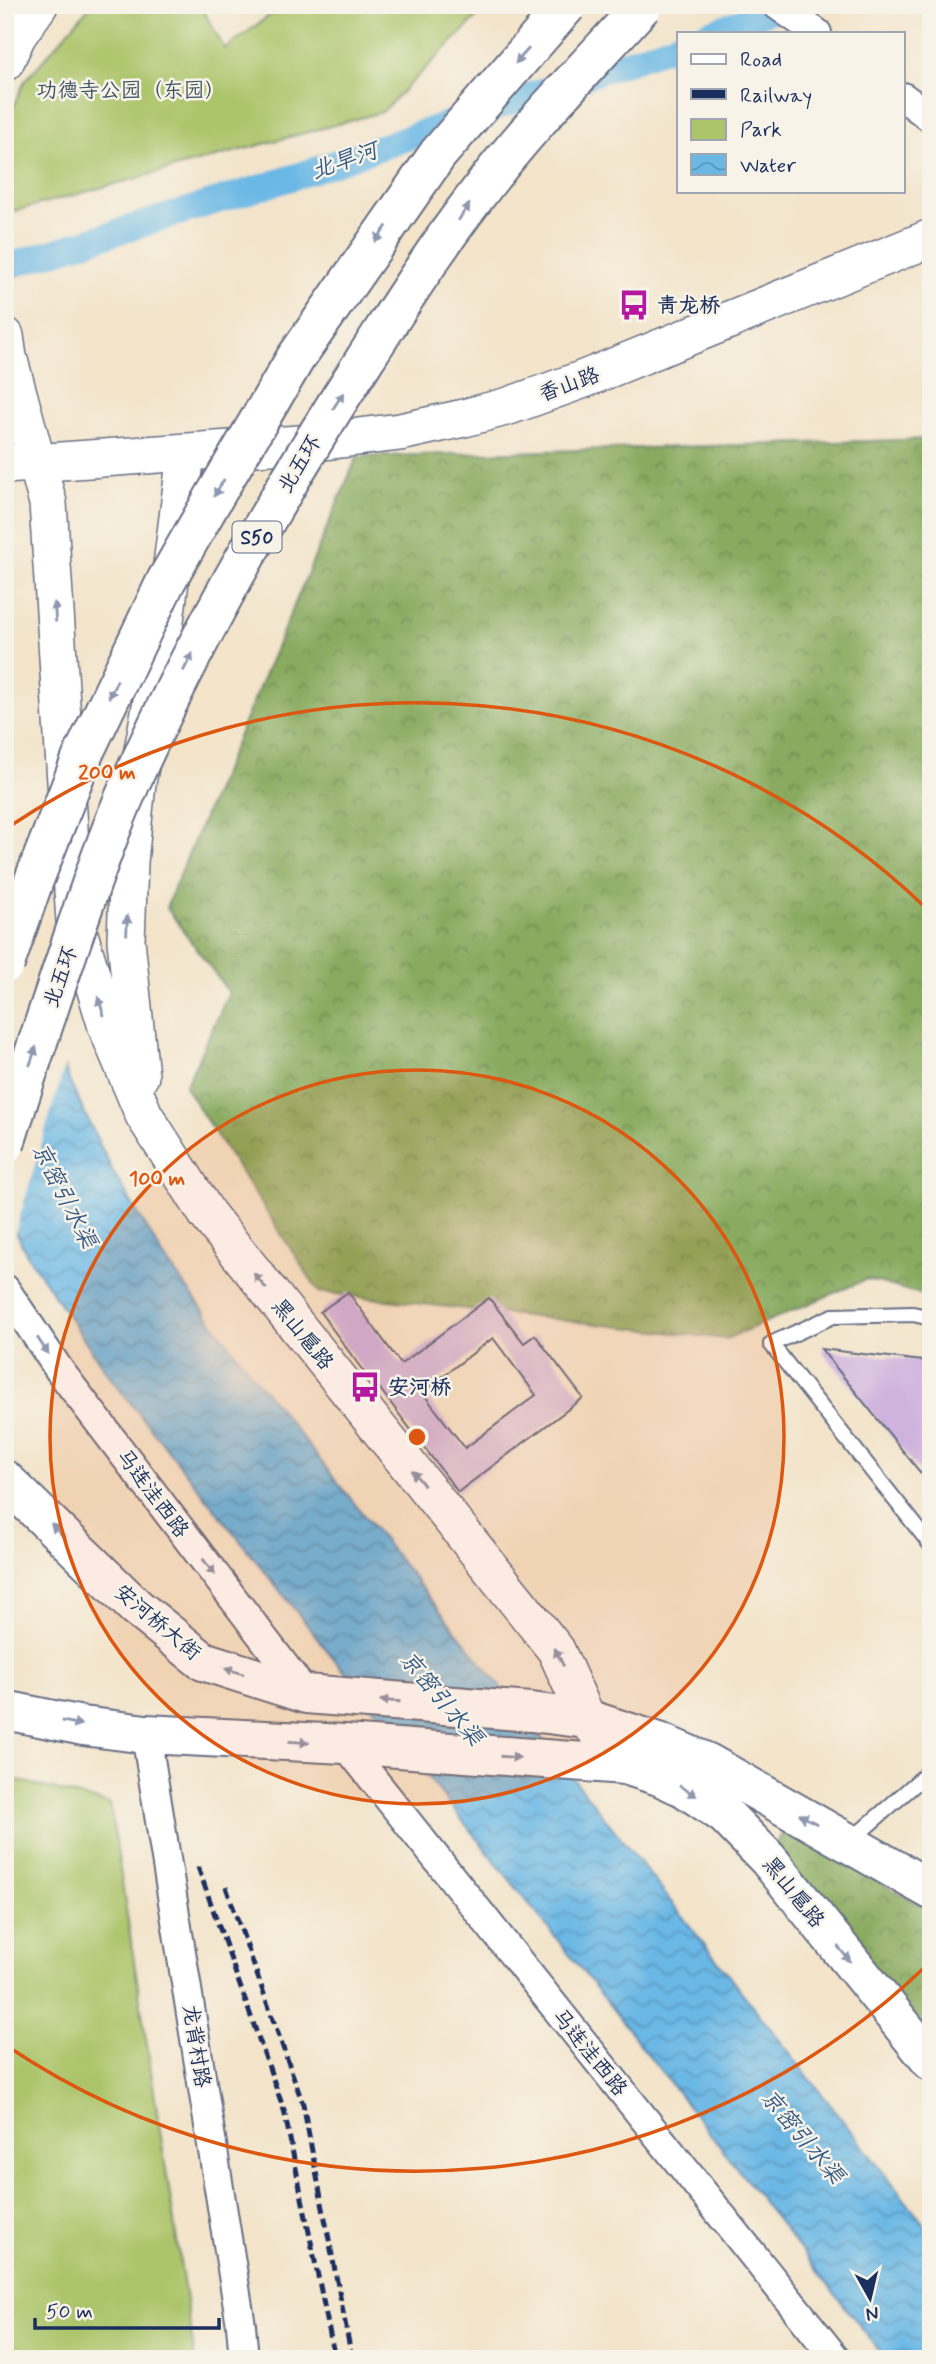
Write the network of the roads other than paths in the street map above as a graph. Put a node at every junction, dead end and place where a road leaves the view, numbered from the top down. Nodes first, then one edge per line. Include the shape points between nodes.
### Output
1 (39, 5) edge
2 (568, 5) edge
3 (643, 5) edge
4 (777, 5) edge
5 (816, 32) edge
6 (5, 62) edge
7 (904, 98) edge
8 (931, 118) edge
9 (931, 238) edge
10 (5, 336) edge
11 (186, 454) junction
12 (21, 464) edge
13 (5, 964) edge
14 (144, 1115) junction
15 (5, 1144) edge
16 (5, 1289) edge
17 (931, 1318) edge
18 (5, 1480) edge
19 (931, 1545) edge
20 (306, 1694) junction
21 (5, 1710) edge
22 (587, 1719) junction
23 (146, 1734) junction
24 (345, 1744) junction
25 (625, 1765) junction
26 (931, 1770) edge
27 (849, 1842) junction
28 (931, 1890) edge
29 (931, 2061) edge
30 (244, 2359) edge
31 (836, 2359) edge

1 - 6 street
2 -> 13 main road, S50, bridge via 438,154 295,359 220,485 166,581 82,757
15 -> 3 main road, 北五环 / S50, bridge via 87,897 130,785 219,603 301,458 473,199
4 - 5 street
7 - 8 street
9 - 11 street, 香山路 via 509,406 401,432
10 - 12 street, 黑山扈路
11 - 12 street, 香山路
14 -> 11 street via 126,940 128,862
14 -> 12 street, 黑山扈路 via 107,1027 75,921 48,503
22 -> 14 street, 黑山扈路 via 556,1650 206,1214
16 -> 20 street, 马连洼西路 via 60,1371
17 - 19 lane via 912,1314 833,1317 771,1344
20 -> 18 main road, 安河桥大街 via 203,1661 136,1607
22 -> 20 main road, 安河桥大街
21 -> 23 main road
22 - 25 street, 黑山扈路
27 -> 22 main road via 708,1763
23 -> 24 main road
23 - 30 street, 龙背村路
24 -> 25 main road, 黑山扈路
24 - 31 street, 马连洼西路
25 -> 29 main road, 黑山扈路 via 685,1788 725,1815 768,1859
26 - 27 lane
27 - 28 main road

